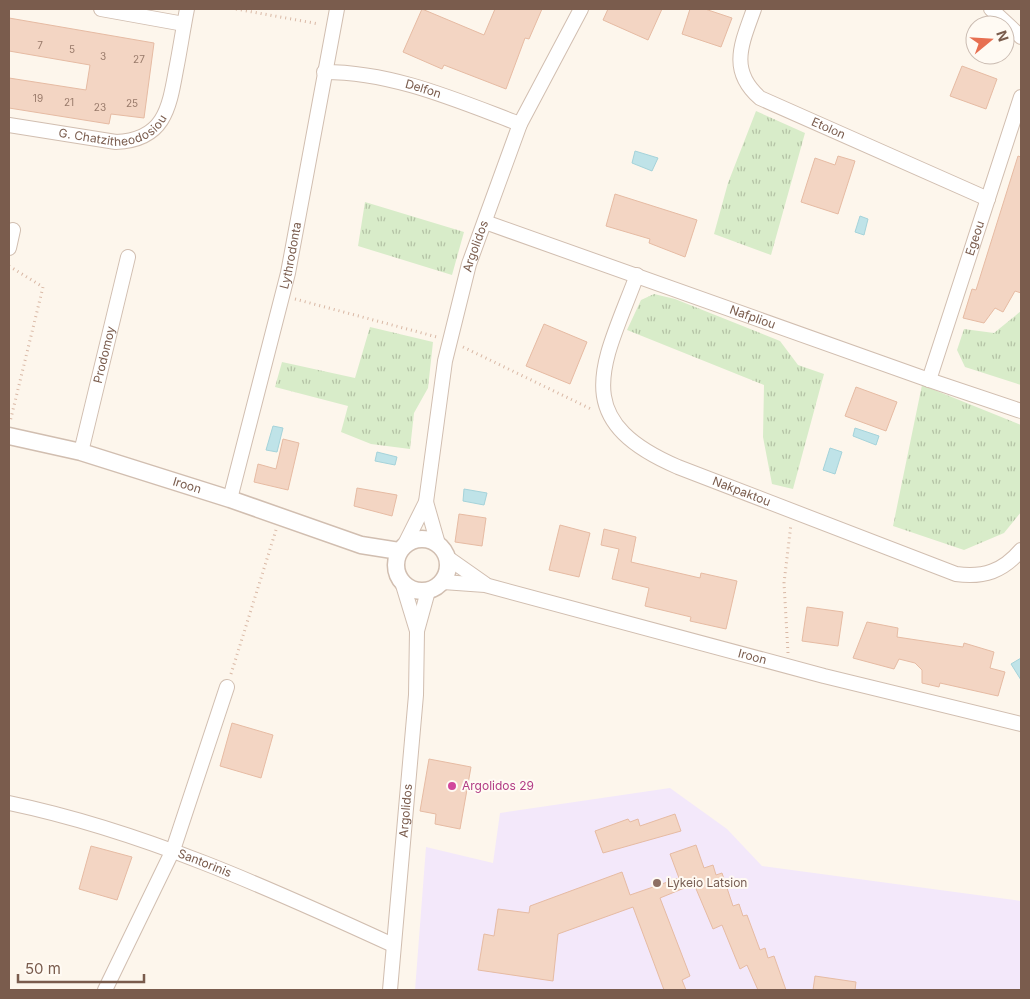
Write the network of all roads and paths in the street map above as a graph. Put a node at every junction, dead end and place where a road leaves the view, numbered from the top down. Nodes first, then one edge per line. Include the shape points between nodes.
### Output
1 (101, 9) edge
2 (187, 9) edge
3 (236, 9) edge
4 (337, 9) edge
5 (581, 9) edge
6 (754, 9) edge
7 (991, 9) edge
8 (184, 24) junction
9 (333, 27) junction
10 (1021, 37) edge
11 (324, 72) junction
12 (1021, 97) edge
13 (520, 124) junction
14 (9, 125) edge
15 (988, 198) junction
16 (485, 222) junction
17 (13, 230) dead end
18 (9, 248) edge
19 (128, 257) dead end
20 (9, 266) edge
21 (636, 275) junction
22 (929, 380) junction
23 (1021, 411) edge
24 (9, 427) edge
25 (9, 436) edge
26 (82, 452) junction
27 (230, 499) junction
28 (426, 502) junction
29 (793, 511) junction
30 (280, 518) junction
31 (438, 544) junction
32 (361, 545) junction
33 (402, 548) junction
34 (1021, 550) edge
35 (448, 558) junction
36 (396, 568) junction
37 (443, 582) junction
38 (404, 585) junction
39 (486, 585) junction
40 (428, 592) junction
41 (417, 631) junction
42 (788, 666) junction
43 (227, 687) joint
44 (1021, 724) edge
45 (9, 803) edge
46 (173, 850) junction
47 (393, 945) junction
48 (105, 990) edge
49 (390, 990) edge

1 - 8 street
2 - 8 street, G. Chatzitheodosiou
3 - 9 path
4 - 9 street, Lythrodonta
5 - 13 street, Argolidos
6 - 15 street, Etolon via 742,44 740,65 748,87 760,98
7 - 10 street
8 - 14 street, G. Chatzitheodosiou via 168,108 159,124 143,136 116,142
9 - 11 street, Lythrodonta
11 - 13 street, Delfon via 362,73 417,86
11 - 27 street, Lythrodonta via 288,273
12 - 15 street, Egeou
13 - 16 street, Argolidos
15 - 22 street, Egeou
16 - 21 street, Nafpliou
16 - 28 street, Argolidos via 469,264 445,361
17 - 18 street
19 - 26 street, Prodomoy
20 - 24 path via 43,287
21 - 22 street, Nafpliou
21 - 29 street, Nakpaktou via 603,370 603,396 613,420 640,447 659,459
22 - 23 street, Nafpliou
25 - 26 street, Iroon
26 - 27 street, Iroon
27 - 30 street, Iroon
28 - 31 street, Argolidos
28 - 33 street, Argolidos
29 - 34 street, Nakpaktou via 956,574 992,573
29 - 42 path via 784,583
30 - 32 street, Iroon
30 - 43 path
31 - 33 street via 422,539
31 - 35 street
32 - 33 street, Iroon
32 - 36 street, Iroon
33 - 36 street
35 - 37 street
35 - 39 street, Iroon
36 - 38 street
37 - 39 street, Iroon
37 - 40 street
38 - 40 street via 411,590
38 - 41 street, Argolidos
39 - 42 street, Iroon
40 - 41 street, Argolidos
41 - 47 street, Argolidos via 414,738
42 - 44 street, Iroon
43 - 46 street
45 - 46 street, Santorinis via 68,817
46 - 47 street, Santorinis
46 - 48 street
47 - 49 street, Argolidos

